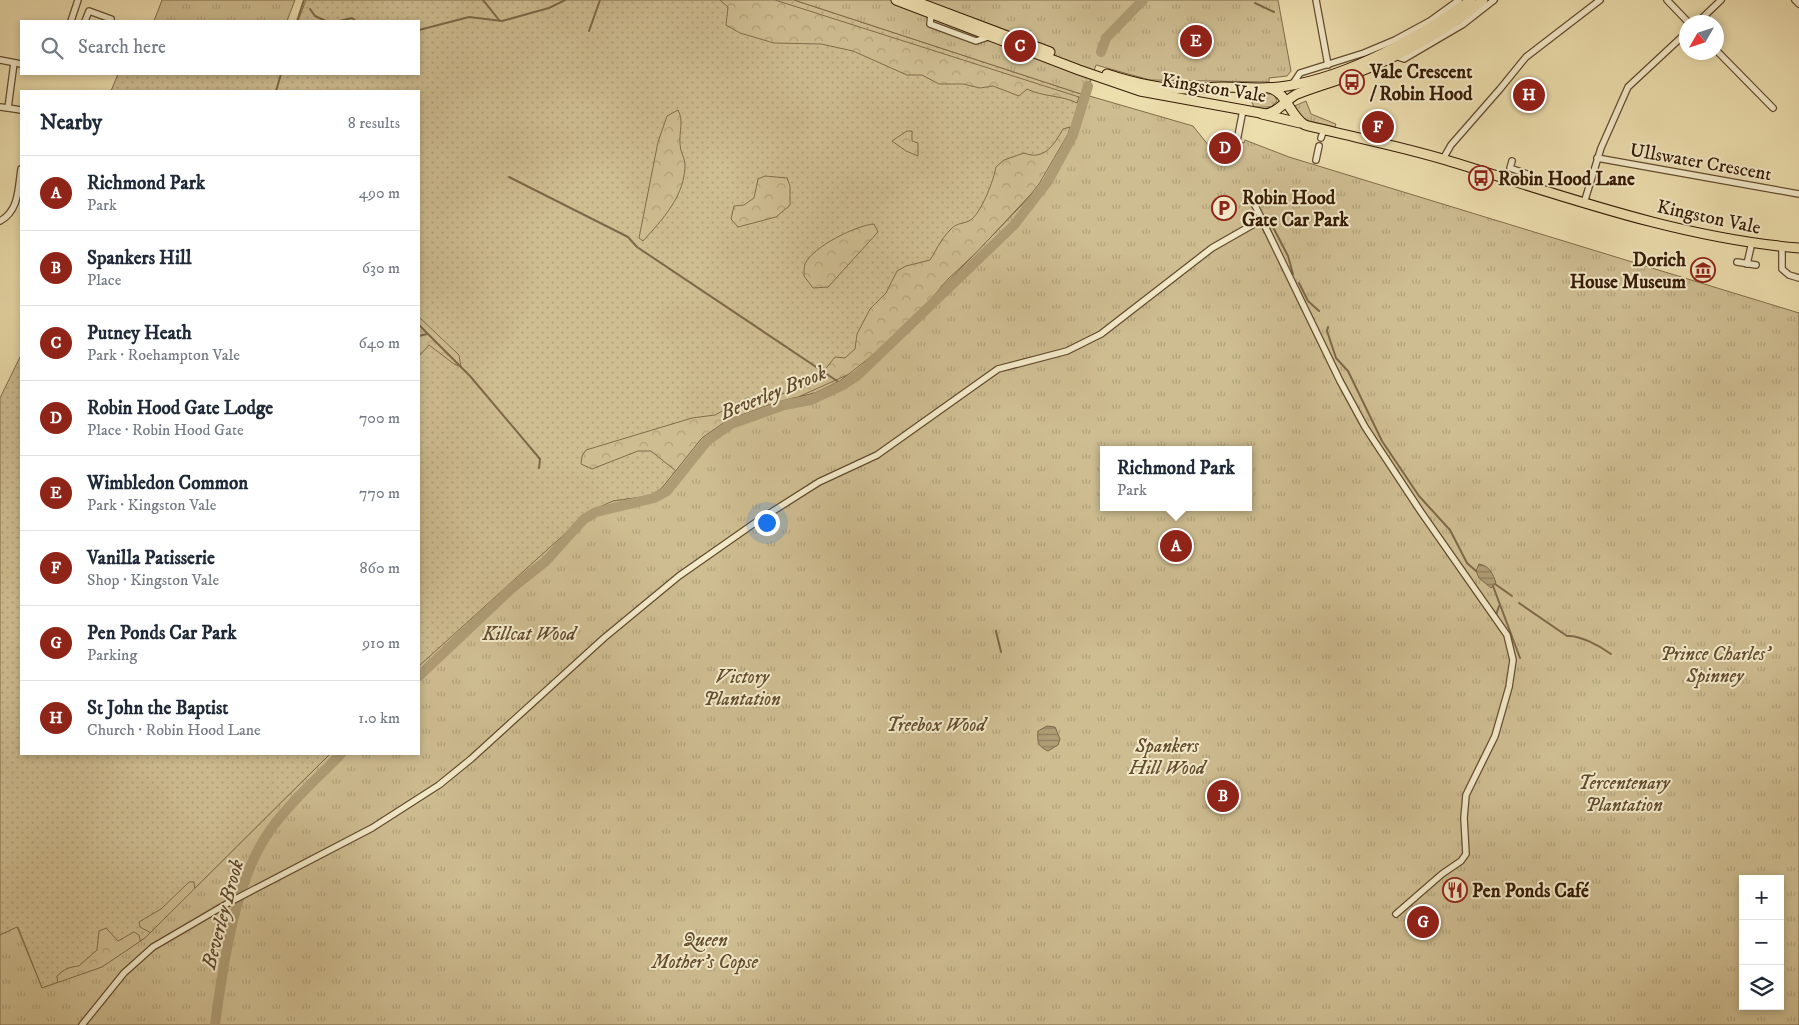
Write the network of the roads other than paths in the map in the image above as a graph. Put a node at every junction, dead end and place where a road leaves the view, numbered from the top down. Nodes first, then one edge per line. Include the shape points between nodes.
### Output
1 (78, 0) edge
2 (896, 0) edge
3 (912, 0) edge
4 (1316, 0) edge
5 (1459, 0) edge
6 (1472, 0) edge
7 (1483, 0) edge
8 (1494, 0) edge
9 (1600, 0) edge
10 (1667, 0) edge
11 (1721, 0) edge
12 (1795, 0) edge
13 (1799, 4) edge
14 (1681, 15) edge
15 (1705, 15) edge
16 (111, 19) dead end
17 (71, 20) edge
18 (85, 20) edge
19 (1679, 40) edge
20 (1399, 57) junction
21 (1724, 58) edge
22 (0, 60) edge
23 (14, 63) junction
24 (20, 64) edge
25 (1328, 65) junction
26 (1134, 86) junction
27 (1292, 86) junction
28 (1269, 88) junction
29 (1285, 102) junction
30 (0, 107) edge
31 (8, 108) junction
32 (1772, 108) dead end
33 (20, 110) edge
34 (1243, 110) junction
35 (1262, 114) junction
36 (1306, 125) junction
37 (1237, 141) dead end
38 (1319, 146) dead end
39 (1597, 158) junction
40 (1443, 159) junction
41 (1316, 160) dead end
42 (1512, 161) dead end
43 (1534, 172) dead end
44 (1527, 174) junction
45 (20, 175) edge
46 (1523, 185) junction
47 (1799, 194) edge
48 (1250, 195) dead end
49 (1584, 203) junction
50 (1261, 220) junction
51 (0, 221) edge
52 (1752, 242) junction
53 (1782, 246) junction
54 (1799, 248) edge
55 (1737, 262) dead end
56 (1747, 264) junction
57 (1756, 265) dead end
58 (1799, 278) edge
59 (1399, 912) dead end
60 (82, 1025) edge

1 - 17 street
2 - 26 main road
3 - 26 main road
4 - 25 street
5 - 25 street via 1430,21 1394,40
6 - 27 main road, Kingston Vale via 1393,48
7 - 20 main road
8 - 20 street via 1462,25
9 - 40 street via 1526,57 1451,144
10 - 14 street
11 - 15 street
12 - 13 street
16 - 18 street via 89,11
19 - 39 street via 1628,87
20 - 29 main road via 1297,94
21 - 32 street
22 - 23 street
23 - 24 street
23 - 31 street
25 - 27 street via 1300,73
26 - 28 main road, Kingston Vale
26 - 34 main road, Kingston Vale
27 - 28 main road, Kingston Vale
28 - 29 main road via 1278,92
29 - 35 main road, Kingston Vale via 1275,112
29 - 36 main road, Kingston Vale via 1293,115
30 - 31 street
31 - 33 street
34 - 35 main road, Kingston Vale
34 - 37 street
35 - 36 main road
36 - 40 main road, Kingston Vale via 1322,134
38 - 41 street
39 - 47 street, Ullswater Crescent
39 - 49 street
40 - 46 main road, Kingston Vale
42 - 44 street via 1510,168
43 - 44 street
44 - 46 street
45 - 51 street via 15,206
46 - 49 main road, Kingston Vale
48 - 50 street
49 - 52 main road, Kingston Vale via 1702,233
50 - 59 street via 1365,427 1510,643 1512,669 1502,715 1465,802 1466,854
50 - 60 street via 1212,248 1101,334 1067,351 998,369 877,455 819,482 758,520 679,576 611,632 471,759 422,797 335,849 230,902 153,947 124,973
52 - 53 main road, Kingston Vale
52 - 56 street
53 - 54 main road, Kingston Vale
53 - 58 street via 1782,269
55 - 56 street
56 - 57 street

